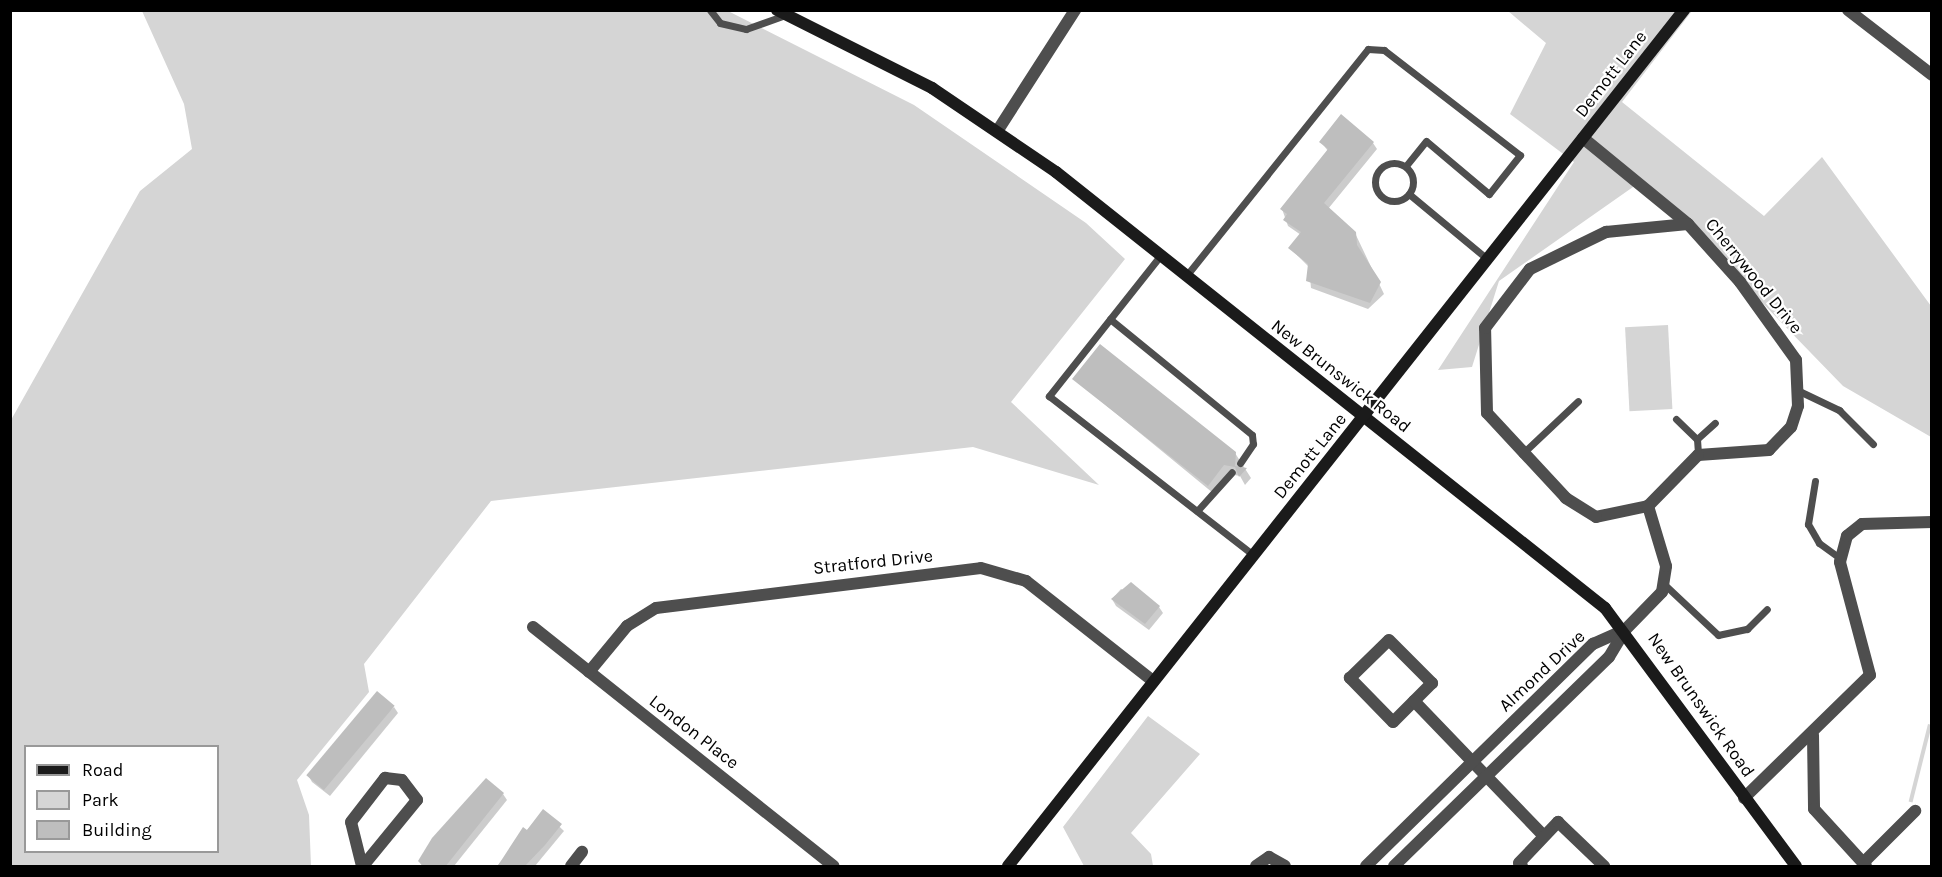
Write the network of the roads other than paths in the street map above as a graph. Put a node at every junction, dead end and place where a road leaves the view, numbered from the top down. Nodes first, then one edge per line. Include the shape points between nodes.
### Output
1 (710, 10) edge
2 (1075, 10) edge
3 (1684, 10) edge
4 (1848, 10) edge
5 (782, 12) edge
6 (1932, 75) edge
7 (998, 130) junction
8 (1584, 138) junction
9 (1406, 166) junction
10 (1409, 194) junction
11 (1688, 224) junction
12 (1160, 256) junction
13 (1486, 258) junction
14 (1186, 276) junction
15 (1110, 320) junction
16 (1797, 390) junction
17 (1578, 401) dead end
18 (1364, 417) junction
19 (1676, 419) dead end
20 (1715, 423) dead end
21 (1697, 439) junction
22 (1874, 444) dead end
23 (1522, 454) junction
24 (1698, 455) junction
25 (1240, 463) dead end
26 (1232, 472) dead end
27 (1815, 482) dead end
28 (1648, 506) junction
29 (1197, 511) junction
30 (1932, 522) edge
31 (1253, 555) junction
32 (1840, 558) junction
33 (1665, 585) junction
34 (1767, 609) dead end
35 (533, 627) dead end
36 (1625, 630) junction
37 (589, 672) junction
38 (1152, 681) junction
39 (1414, 701) junction
40 (1813, 735) junction
41 (1472, 763) junction
42 (1485, 777) junction
43 (1744, 798) junction
44 (1915, 811) dead end
45 (1544, 836) junction
46 (582, 852) dead end
47 (1864, 865) edge
48 (362, 867) edge
49 (572, 867) edge
50 (834, 867) edge
51 (1008, 867) edge
52 (1256, 867) edge
53 (1285, 867) edge
54 (1366, 867) edge
55 (1394, 867) edge
56 (1522, 867) edge
57 (1604, 867) edge
58 (1796, 867) edge

1 - 5 lane via 720,23 746,29
2 - 7 street
3 - 8 street, Demott Lane
4 - 6 street
5 - 7 street, New Brunswick Road via 932,88
7 - 12 street, New Brunswick Road
8 - 11 street, Cherrywood Drive
8 - 13 street, Demott Lane
9 - 10 lane via 1413,177
9 - 10 lane via 1382,167 1376,184 1386,199
9 - 14 lane via 1426,141 1489,194 1520,155 1384,50 1368,49
10 - 13 lane
11 - 16 street, Cherrywood Drive via 1787,344 1796,360
11 - 23 street, Cherrywood Drive via 1606,232 1530,269 1489,318 1484,404 1492,422
12 - 14 street, New Brunswick Road
12 - 15 lane
13 - 18 street, Demott Lane
14 - 18 street, New Brunswick Road
15 - 25 lane via 1245,429 1253,444
15 - 29 lane via 1049,396
16 - 22 lane via 1839,410
16 - 24 street, Cherrywood Drive via 1791,427 1769,450
17 - 23 lane
18 - 31 street, Demott Lane
18 - 36 street, New Brunswick Road via 1597,601
19 - 21 lane
20 - 21 lane
21 - 24 lane
23 - 28 street, Cherrywood Drive via 1566,498 1596,517
24 - 28 street
26 - 29 lane
27 - 32 lane via 1808,524 1819,543
28 - 33 street via 1666,566
29 - 31 lane
30 - 32 street via 1862,524 1847,536
31 - 38 street, Demott Lane
32 - 40 street via 1870,675
33 - 34 lane via 1718,635 1747,628
33 - 36 street
35 - 37 street, London Place
36 - 41 street, Almond Drive via 1593,644
36 - 42 street, Almond Drive via 1609,657
36 - 43 street, New Brunswick Road
37 - 38 street, Stratford Drive via 627,626 665,605 981,568 1026,581
37 - 50 street, London Place
38 - 51 street, Demott Lane
39 - 39 street via 1432,683 1389,640 1350,678 1393,722
39 - 41 street
40 - 43 street
40 - 47 street via 1814,810
41 - 42 street
41 - 54 street, Almond Drive
42 - 45 street
42 - 55 street, Almond Drive
43 - 58 street, New Brunswick Road
44 - 47 street
45 - 56 street via 1519,863
45 - 57 street via 1558,822
46 - 49 street
48 - 48 street via 351,822 385,778 402,780 417,800
52 - 53 street via 1269,857

